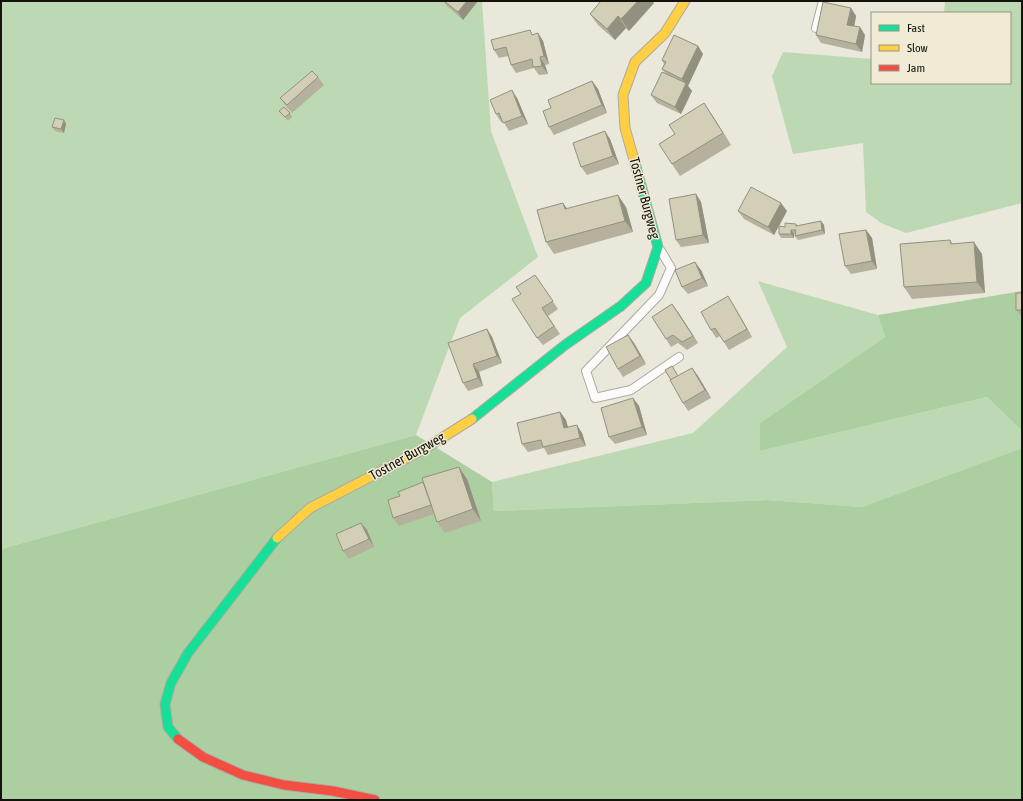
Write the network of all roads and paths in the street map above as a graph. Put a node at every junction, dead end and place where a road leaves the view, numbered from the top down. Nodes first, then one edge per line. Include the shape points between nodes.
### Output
1 (685, 1) edge
2 (823, 1) edge
3 (816, 28) edge
4 (658, 246) junction
5 (679, 357) dead end
6 (374, 800) edge

1 - 4 street, Tostner Burgweg via 665,33 635,62 623,94 626,128
2 - 3 lane
4 - 5 lane via 671,268 659,295 586,371 595,398 630,390
4 - 6 street, Tostner Burgweg via 646,283 621,306 565,345 483,412 426,448 310,508 272,542 188,654 171,683 165,704 168,727 179,740 204,756 243,775 284,785 333,791

